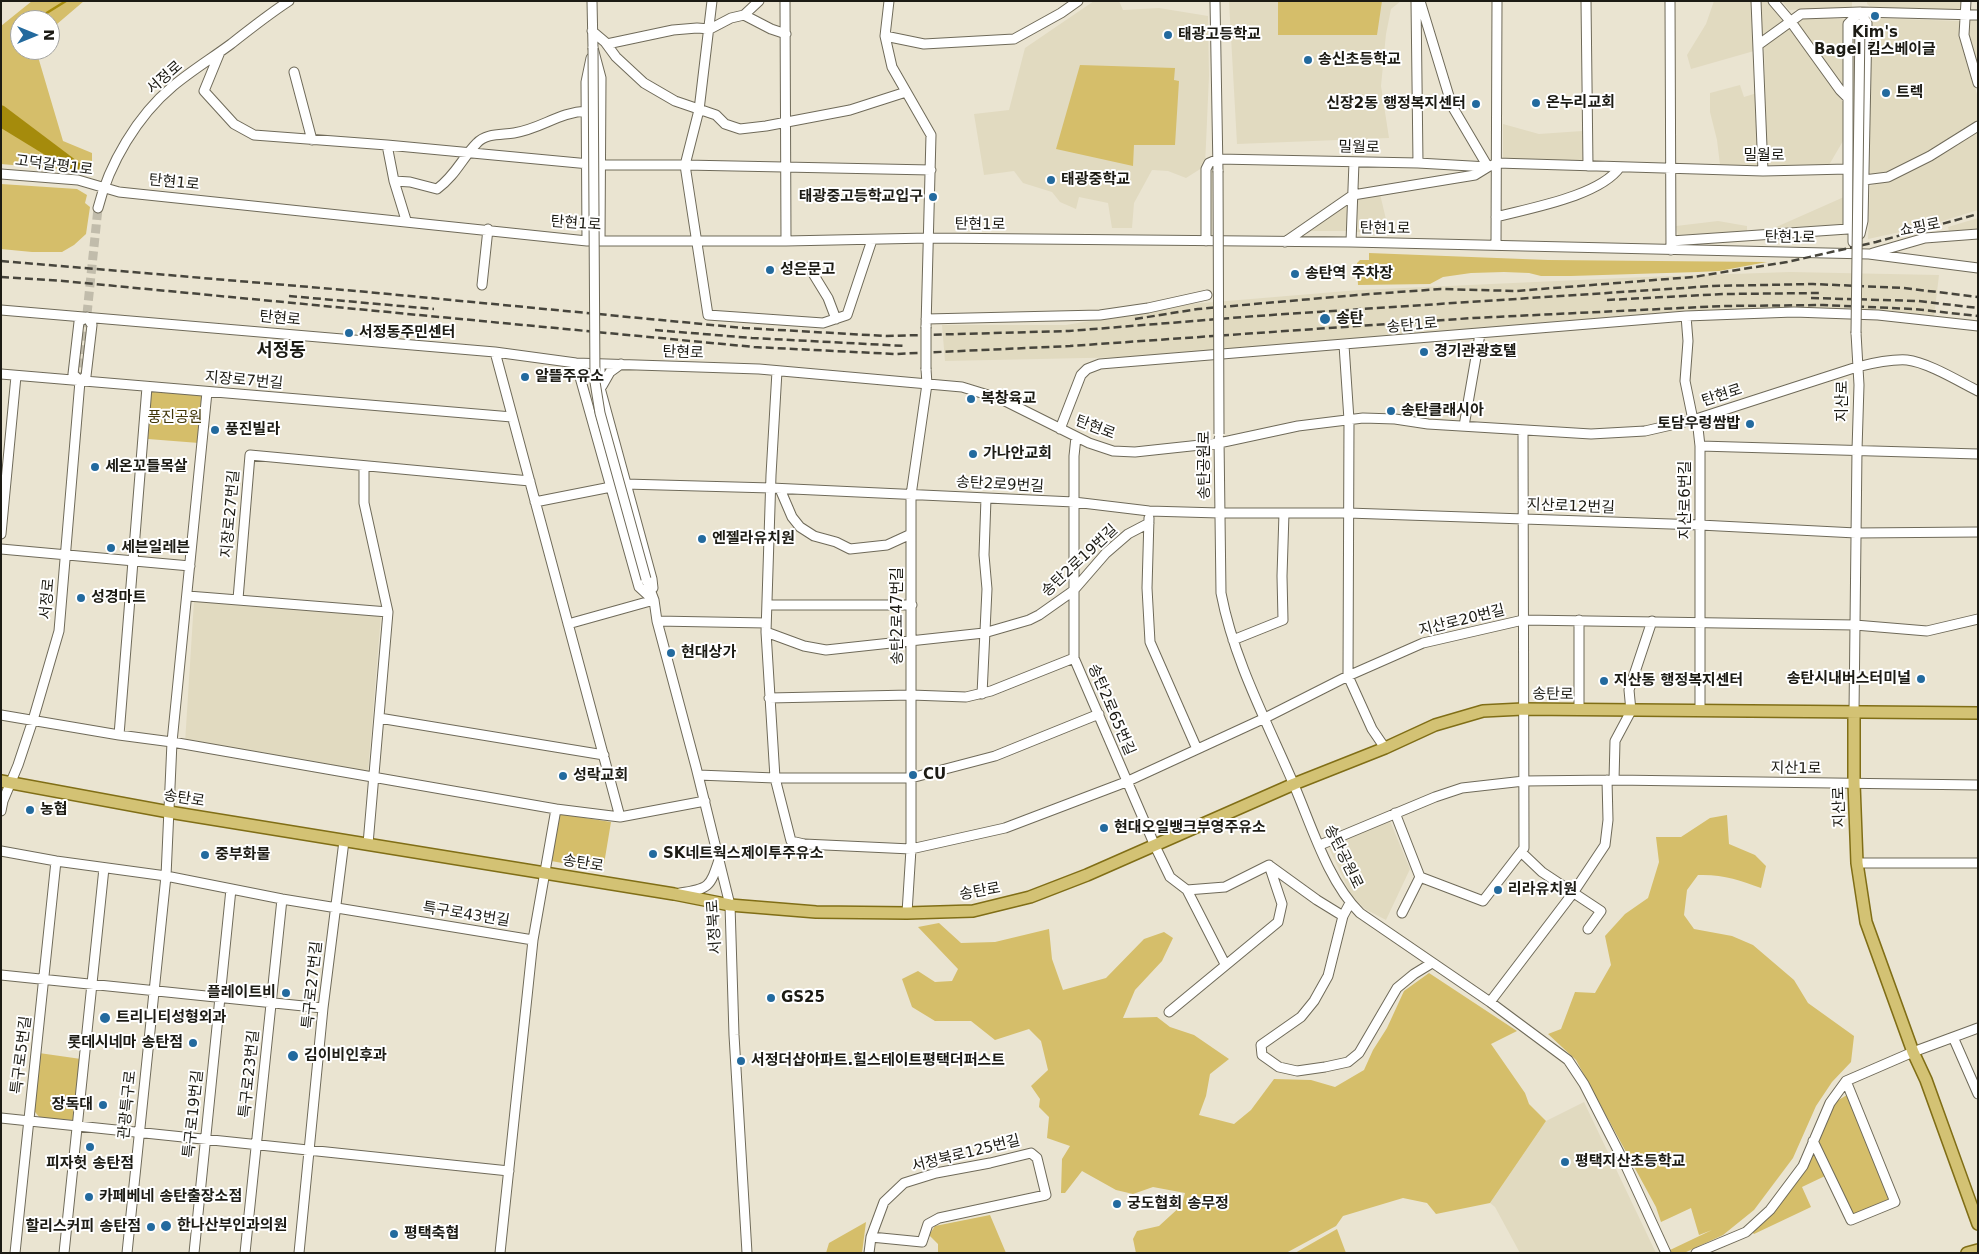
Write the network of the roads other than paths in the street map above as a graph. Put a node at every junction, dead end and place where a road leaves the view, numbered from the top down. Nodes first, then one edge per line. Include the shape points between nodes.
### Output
1 (289, 1) edge
2 (592, 1) edge
3 (712, 1) edge
4 (759, 1) edge
5 (785, 1) edge
6 (889, 1) edge
7 (1078, 1) edge
8 (1215, 1) edge
9 (1416, 1) edge
10 (1420, 1) edge
11 (1497, 1) edge
12 (1586, 1) edge
13 (1670, 1) edge
14 (1756, 1) edge
15 (1773, 1) edge
16 (1860, 1) edge
17 (1966, 1) edge
18 (1860, 12) junction
19 (744, 15) junction
20 (1978, 15) edge
21 (1964, 16) junction
22 (1790, 22) junction
23 (710, 29) junction
24 (592, 31) junction
25 (786, 34) junction
26 (885, 36) junction
27 (607, 44) junction
28 (1758, 46) junction
29 (593, 48) junction
30 (220, 52) junction
31 (294, 72) dead end
32 (1978, 83) edge
33 (906, 92) junction
34 (1848, 98) junction
35 (700, 110) junction
36 (587, 111) junction
37 (786, 122) junction
38 (1978, 126) edge
39 (312, 140) junction
40 (387, 145) junction
41 (470, 153) junction
42 (1218, 159) junction
43 (1354, 162) junction
44 (1418, 163) junction
45 (1497, 163) junction
46 (588, 164) junction
47 (600, 165) junction
48 (685, 165) junction
49 (1588, 166) junction
50 (785, 167) junction
51 (1620, 167) junction
52 (1488, 168) junction
53 (1672, 169) junction
54 (1848, 169) junction
55 (931, 170) junction
56 (1763, 171) junction
57 (1, 174) edge
58 (1864, 180) junction
59 (394, 181) junction
60 (104, 187) junction
61 (1353, 195) junction
62 (98, 208) tunnel mouth
63 (1496, 217) junction
64 (406, 220) junction
65 (488, 229) junction
66 (1848, 229) junction
67 (1978, 234) edge
68 (929, 238) junction
69 (600, 240) junction
70 (872, 240) junction
71 (1671, 240) junction
72 (587, 241) junction
73 (697, 241) junction
74 (786, 241) junction
75 (1206, 241) junction
76 (1285, 242) junction
77 (1351, 242) junction
78 (1496, 245) junction
79 (1671, 250) junction
80 (1860, 253) junction
81 (809, 267) dead end
82 (1978, 268) edge
83 (482, 285) dead end
84 (1207, 296) dead end
85 (1, 310) edge
86 (1686, 316) junction
87 (87, 317) junction
88 (836, 319) junction
89 (926, 323) junction
90 (1978, 326) edge
91 (1480, 334) junction
92 (1344, 345) junction
93 (495, 352) junction
94 (576, 363) junction
95 (600, 364) junction
96 (621, 364) junction
97 (1857, 367) junction
98 (777, 371) junction
99 (1, 374) edge
100 (16, 376) junction
101 (80, 381) junction
102 (927, 384) junction
103 (147, 387) junction
104 (600, 388) junction
105 (207, 392) junction
106 (1978, 392) edge
107 (512, 417) junction
108 (1349, 420) junction
109 (1693, 420) junction
110 (1464, 426) junction
111 (1060, 429) junction
112 (1523, 430) junction
113 (1076, 437) junction
114 (1219, 439) junction
115 (1700, 446) junction
116 (1857, 450) junction
117 (1978, 454) edge
118 (364, 466) junction
119 (530, 481) junction
120 (625, 484) junction
121 (611, 487) junction
122 (775, 488) junction
123 (911, 495) junction
124 (986, 498) junction
125 (535, 502) junction
126 (1074, 502) junction
127 (1149, 511) junction
128 (1284, 513) junction
129 (1348, 513) junction
130 (1219, 514) junction
131 (1522, 519) junction
132 (1149, 523) junction
133 (1700, 525) junction
134 (1856, 532) junction
135 (1978, 532) edge
136 (1, 534) edge
137 (911, 534) junction
138 (1, 549) edge
139 (67, 555) junction
140 (133, 561) junction
141 (190, 566) junction
142 (1073, 591) junction
143 (188, 596) junction
144 (238, 599) junction
145 (654, 600) junction
146 (767, 605) junction
147 (912, 605) junction
148 (388, 612) junction
149 (1978, 619) edge
150 (1523, 620) junction
151 (1579, 620) junction
152 (657, 621) junction
153 (1652, 621) junction
154 (1700, 621) junction
155 (568, 624) junction
156 (1855, 625) junction
157 (766, 627) junction
158 (984, 633) junction
159 (1233, 640) junction
160 (912, 641) junction
161 (1074, 658) junction
162 (1348, 676) junction
163 (982, 694) junction
164 (911, 695) junction
165 (769, 698) junction
166 (1523, 709) junction
167 (1579, 710) junction
168 (1631, 711) junction
169 (1700, 711) junction
170 (1854, 712) junction
171 (1978, 712) edge
172 (1099, 714) junction
173 (1, 715) edge
174 (379, 718) junction
175 (1265, 718) junction
176 (33, 720) junction
177 (119, 735) junction
178 (172, 742) junction
179 (1385, 748) junction
180 (1197, 749) junction
181 (604, 755) junction
182 (698, 775) junction
183 (374, 777) junction
184 (776, 778) junction
185 (911, 778) junction
186 (1610, 780) junction
187 (1524, 781) junction
188 (6, 782) edge
189 (1126, 782) junction
190 (1854, 783) junction
191 (1294, 784) junction
192 (1978, 785) edge
193 (705, 801) junction
194 (556, 809) junction
195 (1, 812) edge
196 (169, 812) junction
197 (1395, 813) junction
198 (620, 817) junction
199 (344, 841) junction
200 (368, 844) junction
201 (1320, 845) junction
202 (1154, 846) junction
203 (910, 849) junction
204 (1522, 850) junction
205 (1, 851) edge
206 (719, 860) junction
207 (56, 861) junction
208 (1857, 862) junction
209 (1978, 863) edge
210 (1270, 866) junction
211 (104, 868) junction
212 (544, 873) junction
213 (166, 876) junction
214 (1420, 877) junction
215 (231, 888) junction
216 (1187, 890) junction
217 (1573, 893) junction
218 (674, 894) junction
219 (282, 899) junction
220 (1350, 903) junction
221 (730, 905) junction
222 (334, 908) junction
223 (907, 913) junction
224 (1402, 913) dead end
225 (1343, 916) junction
226 (1588, 929) dead end
227 (533, 940) junction
228 (1432, 963) junction
229 (1225, 964) junction
230 (1, 975) edge
231 (45, 979) junction
232 (92, 984) junction
233 (154, 990) junction
234 (220, 997) junction
235 (1490, 1002) junction
236 (271, 1004) junction
237 (323, 1008) junction
238 (1170, 1012) dead end
239 (1978, 1028) edge
240 (1953, 1037) junction
241 (1913, 1052) junction
242 (1846, 1081) junction
243 (1977, 1088) edge
244 (1, 1118) edge
245 (28, 1122) junction
246 (76, 1126) junction
247 (139, 1133) junction
248 (206, 1139) junction
249 (1813, 1141) junction
250 (256, 1144) junction
251 (310, 1150) junction
252 (509, 1171) junction
253 (1978, 1224) edge
254 (871, 1237) junction
255 (922, 1242) junction
256 (1978, 1250) edge
257 (14, 1253) edge
258 (64, 1253) edge
259 (127, 1253) edge
260 (194, 1253) edge
261 (245, 1253) edge
262 (299, 1253) edge
263 (500, 1253) edge
264 (747, 1253) edge
265 (869, 1253) edge
266 (920, 1253) edge
267 (1666, 1253) edge
268 (1696, 1253) edge
269 (1968, 1253) edge

1 - 30 street, 서정로
2 - 24 street
3 - 23 street
4 - 19 street
5 - 25 street
6 - 26 street, 송탄2로47번길
7 - 26 street via 1014,39 924,44
8 - 42 street, 송탄공원로
9 - 44 street
10 - 52 street via 1452,106
11 - 45 street
12 - 49 street
13 - 53 street
14 - 28 street
15 - 22 street
16 - 18 street
17 - 21 street
18 - 21 street
18 - 22 street via 1801,14
18 - 34 street via 1848,24
18 - 58 street via 1866,23
18 - 97 street, 지산로, bridge
19 - 23 street
19 - 25 street
20 - 21 street
21 - 32 street via 1964,35
22 - 28 street
22 - 34 street
23 - 27 street via 673,30
23 - 35 street
24 - 27 street
24 - 29 street
25 - 37 street
26 - 33 street, 송탄2로47번길 via 892,67
27 - 35 street via 644,83 675,101
28 - 56 street
29 - 36 street via 586,82
29 - 47 street via 601,78
29 - 145 street, 서정북로, bridge via 595,382 600,414
30 - 39 street via 204,91 234,124 254,135
30 - 60 street, 서정로 via 173,86 157,102 112,167
31 - 39 street
33 - 37 street via 850,110
33 - 55 street, 송탄2로47번길 via 931,135
34 - 54 street
35 - 37 street via 740,129
35 - 48 street
36 - 41 street via 572,112 531,130 487,137 478,142
36 - 46 street
37 - 50 street
38 - 58 street via 1888,177
39 - 40 street
40 - 41 street
40 - 59 street
41 - 46 street
41 - 59 street via 450,180 438,189
42 - 43 street, 밀월로
42 - 75 street via 1208,164 1206,169
42 - 114 street, 송탄공원로, bridge
43 - 44 street, 밀월로
43 - 61 street
44 - 52 street, 밀월로
45 - 49 street, 밀월로
45 - 52 street
45 - 63 street
46 - 47 street
46 - 72 street
47 - 48 street
47 - 69 street
48 - 50 street
48 - 73 street
49 - 51 street, 밀월로
50 - 55 street
50 - 74 street
51 - 53 street, 밀월로
51 - 63 street via 1614,175 1575,196
52 - 61 street via 1475,174
53 - 56 street, 밀월로
53 - 71 street
54 - 56 street, 밀월로
54 - 66 street
55 - 68 street, 송탄2로47번길
57 - 60 street, 고덕갈평1로 via 78,180
58 - 80 street
59 - 64 street
60 - 62 street, 서정로
60 - 64 street, 탄현1로 via 119,192
61 - 76 street
61 - 77 street
63 - 78 street
64 - 65 street, 탄현1로
65 - 72 street, 탄현1로
65 - 83 street
66 - 71 street
66 - 80 street via 1853,229
67 - 80 street, 쇼핑로 via 1926,238
68 - 70 street, 탄현1로
68 - 75 street, 탄현1로
68 - 89 street, 송탄2로47번길
69 - 72 street, 탄현1로
69 - 73 street, 탄현1로
70 - 74 street, 탄현1로
70 - 88 street via 847,315
71 - 79 street
73 - 74 street, 탄현1로
73 - 88 street via 708,315 823,323
75 - 76 street, 탄현1로
76 - 77 street, 탄현1로
77 - 78 street, 탄현1로
78 - 79 street, 탄현1로
79 - 80 street, 탄현1로
80 - 82 street, 쇼핑로
81 - 88 street via 828,298
84 - 89 street via 1100,315
85 - 87 street, 탄현로
86 - 90 street, 송탄1로 via 1794,312 1856,314
86 - 91 street, 송탄1로
86 - 109 street via 1685,381
87 - 93 street, 탄현로
87 - 101 street, 서정로 via 92,325 86,376
87 - 101 street, 서정로 via 78,322 73,374
89 - 102 street, 송탄2로47번길, bridge
91 - 92 street, 송탄1로
91 - 110 street
92 - 108 street
92 - 111 street, 송탄1로 via 1100,364 1081,375
93 - 94 street, 탄현로
93 - 107 street
94 - 95 street, 탄현로
94 - 121 street
95 - 96 street, 탄현로
95 - 104 street
96 - 98 street, 탄현로
96 - 104 street via 610,372
97 - 106 street, 탄현로 via 1907,360
97 - 109 street, 탄현로
97 - 116 street, 지산로
98 - 102 street, 탄현로
98 - 122 street
99 - 100 street, 지장로7번길
100 - 101 street, 지장로7번길
100 - 136 street
101 - 103 street, 지장로7번길
101 - 139 street, 서정로
102 - 111 street, 탄현로 via 962,387 1001,400
102 - 123 street, 송탄2로47번길
103 - 105 street, 지장로7번길
103 - 140 street
104 - 120 street
105 - 107 street, 지장로7번길
105 - 141 street, 관광특구로
107 - 119 street
108 - 110 street, 탄현로 via 1395,419
108 - 114 street, 탄현로
108 - 129 street
109 - 112 street, 탄현로 via 1645,431 1591,434
109 - 115 street via 1698,428
110 - 112 street, 탄현로
111 - 113 street, 탄현로
112 - 131 street
113 - 114 street, 탄현로 via 1113,451 1135,452
113 - 126 street, 송탄2로65번길
114 - 130 street, 송탄공원로
115 - 116 street, 지산로6번길
115 - 133 street, 지산로6번길
116 - 117 street, 지산로6번길
116 - 134 street, 지산로
118 - 119 street, 지장로27번길
118 - 144 street, 지장로27번길 via 250,455
118 - 148 street via 364,503
119 - 125 street
120 - 122 street, 송탄2로9번길
120 - 145 street via 652,579
121 - 125 street
121 - 145 street via 639,588
122 - 123 street, 송탄2로9번길
122 - 137 street via 800,528 814,536 850,548 887,545
122 - 146 street
123 - 124 street, 송탄2로9번길
123 - 137 street, 송탄2로47번길
124 - 126 street, 송탄2로9번길
124 - 158 street
125 - 155 street
126 - 127 street, 송탄2로9번길
126 - 142 street, 송탄2로65번길
127 - 130 street, 송탄2로9번길
127 - 132 street
128 - 129 street, 지산로12번길
128 - 130 street, 지산로12번길
128 - 159 street via 1283,620
129 - 131 street, 지산로12번길
129 - 162 street
130 - 159 street, 송탄공원로 via 1221,593
131 - 133 street, 지산로12번길
131 - 150 street
132 - 142 street, 송탄2로19번길 via 1128,534 1106,553
132 - 180 street via 1147,588 1150,642
133 - 134 street, 지산로12번길
133 - 154 street, 지산로6번길
134 - 135 street, 지산로12번길
134 - 156 street, 지산로
137 - 147 street, 송탄2로47번길
138 - 139 street
139 - 140 street
139 - 176 street, 서정로 via 59,631
140 - 141 street
140 - 177 street
141 - 143 street, 관광특구로
142 - 158 street, 송탄2로19번길 via 1039,616
142 - 161 street, 송탄2로65번길
143 - 144 street
143 - 178 street, 관광특구로
144 - 148 street
145 - 152 street, 서정북로
145 - 155 street
146 - 147 street
146 - 157 street
147 - 160 street, 송탄2로47번길
148 - 174 street
149 - 156 street, 지산로20번길 via 1927,631
150 - 151 street, 지산로20번길
150 - 162 street, 지산로20번길 via 1424,643
150 - 166 street
151 - 153 street, 지산로20번길
151 - 167 street
152 - 157 street, 송탄2로19번길
152 - 182 street, 서정북로
153 - 154 street, 지산로20번길
153 - 168 street via 1629,690
154 - 156 street, 지산로20번길
154 - 169 street, 지산로6번길
155 - 181 street
156 - 170 street, 지산로
157 - 160 street, 송탄2로19번길 via 804,646 826,650
157 - 165 street
158 - 160 street, 송탄2로19번길
158 - 163 street
159 - 175 street, 송탄공원로
160 - 164 street, 송탄2로47번길
161 - 163 street
161 - 172 street, 송탄2로65번길
162 - 175 street, 지산로20번길
162 - 179 street via 1372,729
163 - 164 street via 966,697
164 - 165 street
164 - 185 street, 송탄2로47번길
165 - 184 street
166 - 167 main road, 송탄로
166 - 179 main road, 송탄로 via 1483,711 1434,725
166 - 187 street
167 - 168 main road, 송탄로
168 - 169 main road, 송탄로
168 - 186 street via 1615,741
169 - 170 main road, 송탄로
170 - 171 main road, 송탄로
170 - 190 main road, 지산로
172 - 185 street via 995,756
172 - 189 street, 송탄2로65번길
173 - 176 street
174 - 181 street
174 - 183 street
175 - 180 street, 지산로20번길
175 - 191 street, 송탄공원로
176 - 177 street
176 - 188 street, 서정로
177 - 178 street
178 - 183 street
178 - 196 street, 관광특구로
179 - 191 main road, 송탄로
180 - 189 street, 지산로20번길
181 - 198 street
182 - 184 street
182 - 193 street, 서정북로
183 - 194 street
183 - 200 street
184 - 185 street
184 - 203 street, 지산로20번길 via 790,841
185 - 203 street, 송탄2로47번길
186 - 187 street, 지산1로
186 - 190 street, 지산1로
186 - 217 street via 1605,845
187 - 197 street, 지산1로 via 1462,788
187 - 204 street
188 - 195 street, 서정로
188 - 196 main road, 송탄로
189 - 202 street, 송탄2로65번길
189 - 203 street, 지산로20번길 via 1005,828
190 - 192 street, 지산1로
190 - 208 main road, 지산로
191 - 201 street, 송탄공원로
191 - 202 main road, 송탄로
193 - 198 street
193 - 206 street, 서정북로
194 - 198 street
194 - 212 street
196 - 199 main road, 송탄로
196 - 213 street, 관광특구로
197 - 201 street, 지산1로
197 - 214 street
199 - 200 main road, 송탄로
199 - 222 street, 특구로27번길
200 - 212 main road, 송탄로
201 - 220 street, 송탄공원로
202 - 216 street via 1170,877
202 - 223 main road, 송탄로 via 1030,897 974,911
203 - 223 street, 송탄2로47번길
204 - 214 street via 1483,901
204 - 217 street via 1542,872
205 - 207 street
206 - 218 street via 712,880 700,890
206 - 221 street, 서정북로
207 - 211 street
207 - 231 street, 특구로5번길
208 - 209 street
208 - 241 main road, 지산로 via 1866,922
210 - 216 street via 1225,887
210 - 225 street
210 - 229 street via 1282,904 1278,922
211 - 213 street
211 - 232 street
212 - 218 main road, 송탄로
212 - 227 street
213 - 215 street, 특구로43번길
213 - 233 street, 관광특구로
214 - 224 street
215 - 219 street, 특구로43번길
215 - 234 street, 특구로19번길
216 - 229 street
217 - 226 street via 1601,911
217 - 235 street
218 - 221 main road, 송탄로
219 - 222 street, 특구로43번길
219 - 236 street, 특구로23번길
220 - 225 street, 송탄공원로
220 - 228 street, 송탄공원로 via 1377,926
221 - 223 main road, 송탄로 via 816,912
221 - 264 street, 서정북로
222 - 227 street, 특구로43번길
222 - 237 street, 특구로27번길
225 - 228 street, 송탄공원로 via 1328,976 1314,1001 1301,1017 1261,1045 1262,1055 1279,1067 1297,1071 1348,1062 1359,1053 1397,988
227 - 252 street
228 - 235 street, 송탄공원로
229 - 238 street
230 - 231 street
231 - 232 street
231 - 245 street, 특구로5번길
232 - 233 street
232 - 246 street
233 - 234 street
233 - 247 street, 관광특구로
234 - 236 street
234 - 248 street, 특구로19번길
235 - 267 street, 송탄공원로 via 1568,1060 1625,1164
236 - 237 street
236 - 250 street, 특구로23번길
237 - 251 street, 특구로27번길
239 - 240 street
240 - 241 street
240 - 243 street
241 - 242 street
241 - 253 main road, 지산로
242 - 249 street via 1830,1103
242 - 249 street via 1895,1202 1851,1220
244 - 245 street
245 - 246 street
245 - 257 street, 특구로5번길
246 - 247 street
246 - 258 street
247 - 248 street
247 - 259 street, 관광특구로
248 - 250 street
248 - 260 street, 특구로19번길
249 - 268 street via 1803,1166 1770,1210 1746,1232
250 - 251 street
250 - 261 street, 특구로23번길
251 - 252 street
251 - 262 street, 특구로27번길
252 - 263 street
254 - 255 street
254 - 255 street, 서정북로125번길 via 884,1202 904,1183 1031,1152 1037,1158 1046,1195 939,1218 928,1224
254 - 265 street, 서정북로125번길
255 - 266 street, 서정북로125번길
256 - 269 main road

